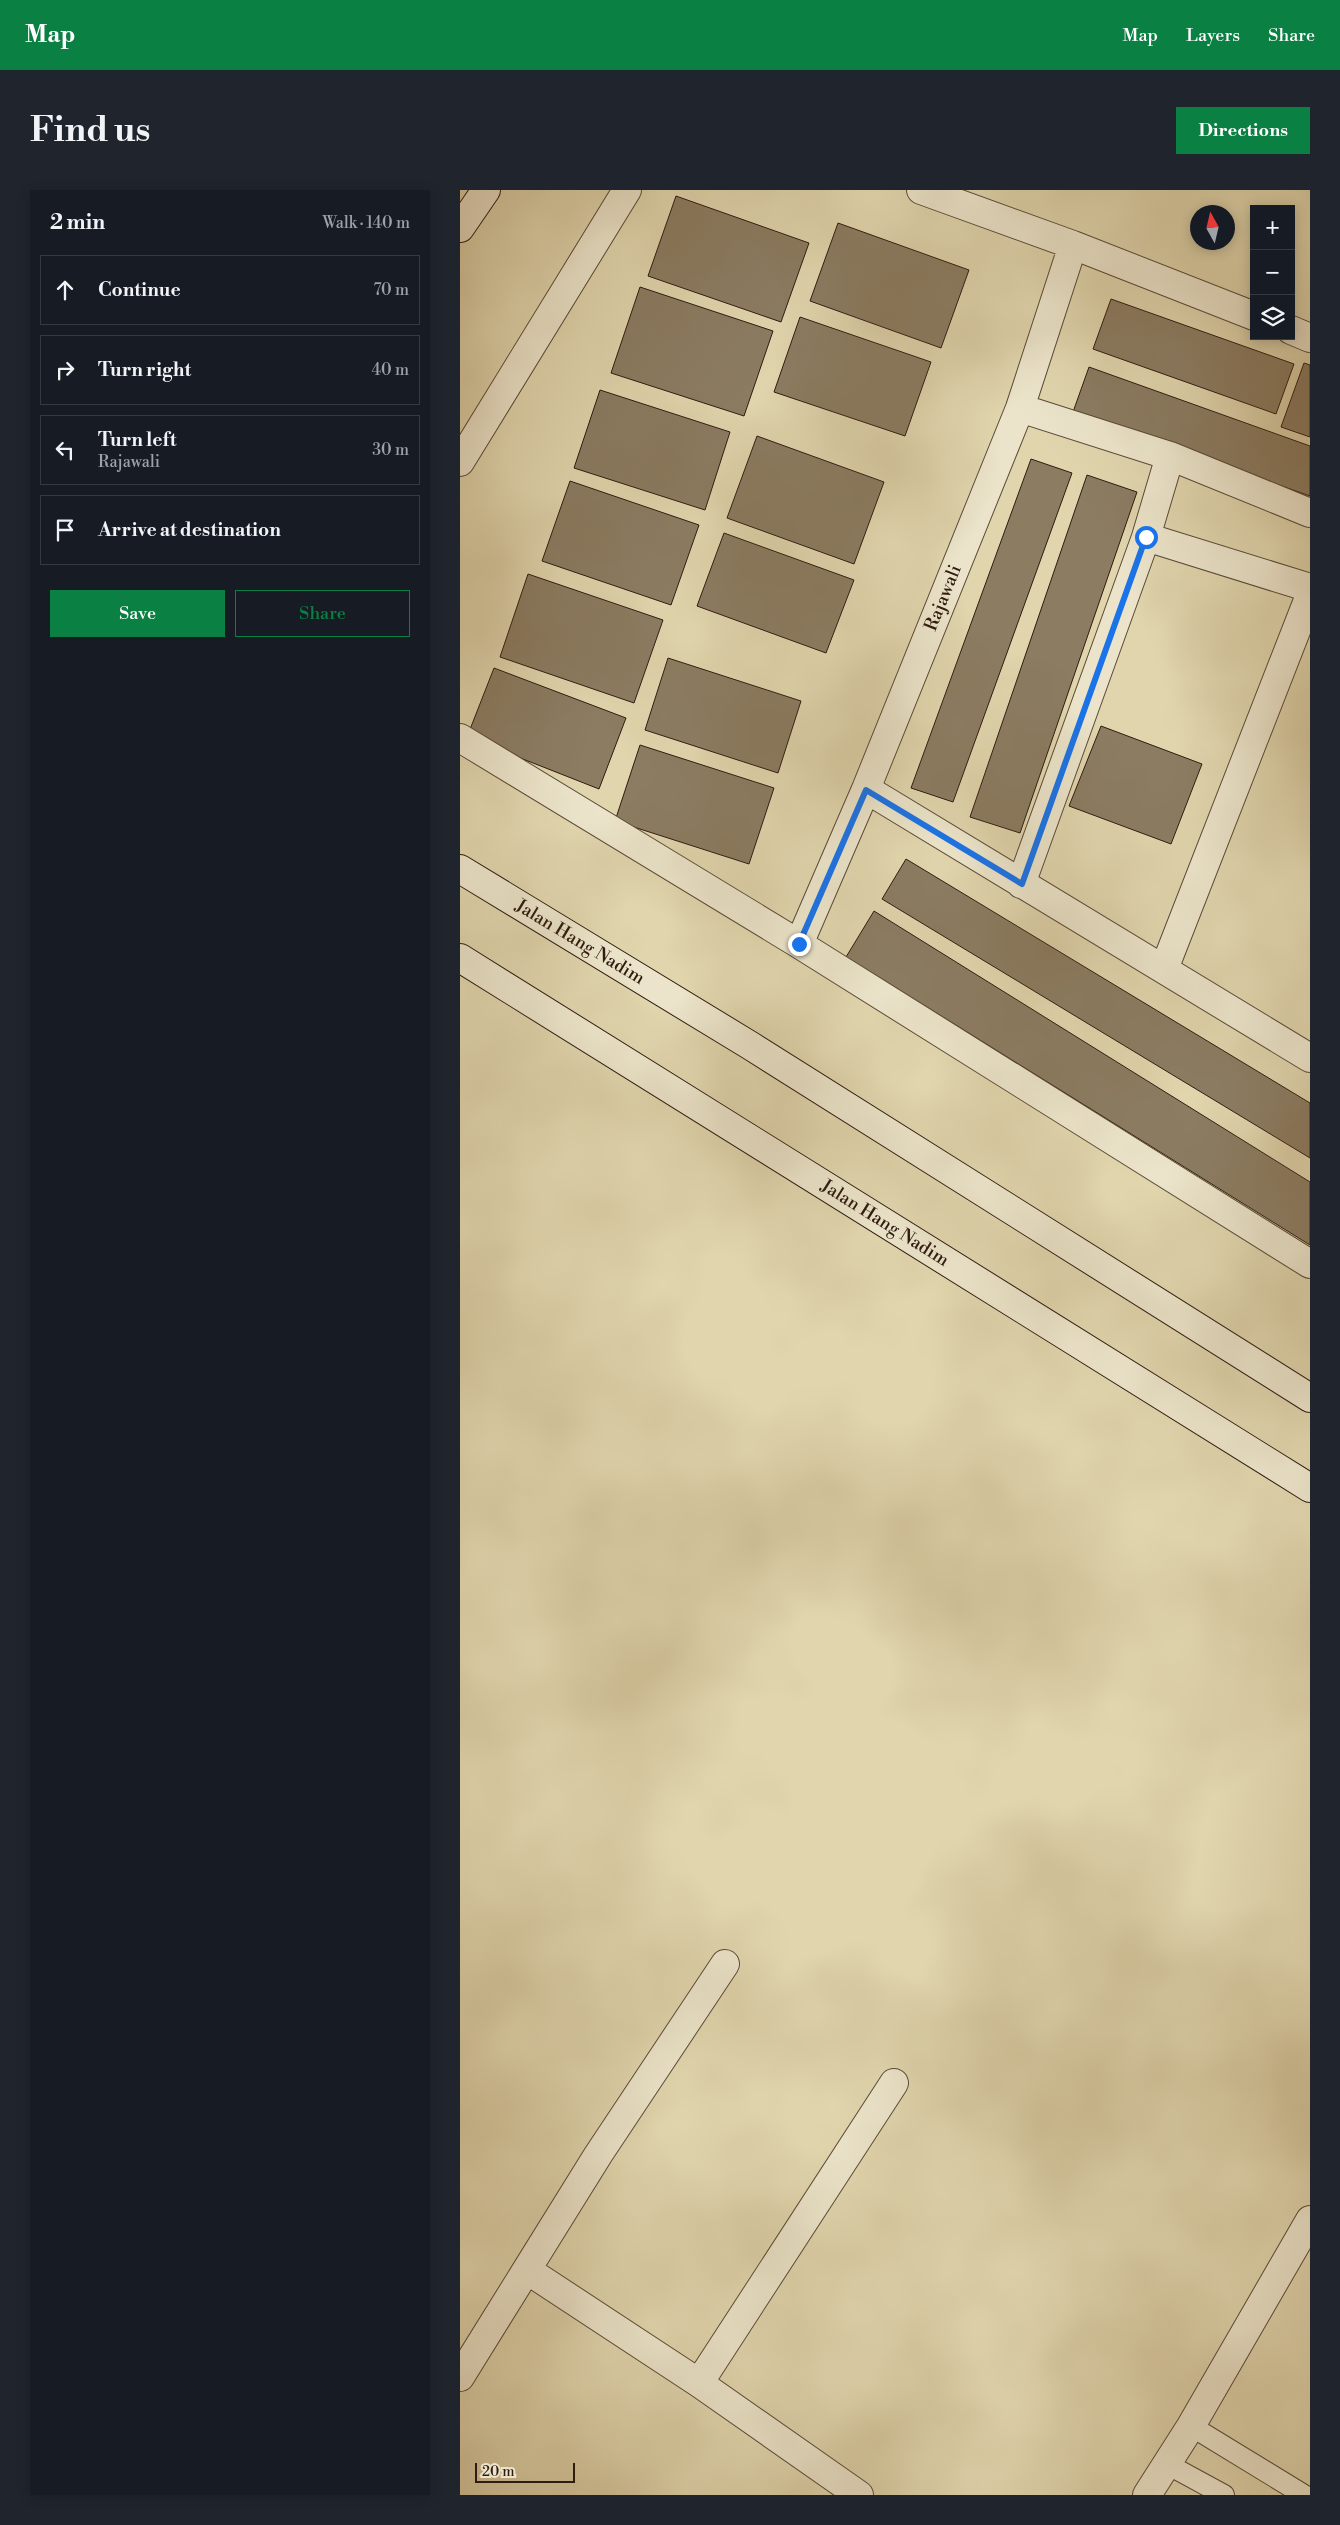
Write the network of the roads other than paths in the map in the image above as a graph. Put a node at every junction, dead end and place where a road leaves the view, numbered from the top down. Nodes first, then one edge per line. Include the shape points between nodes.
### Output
1 (486, 190) edge
2 (627, 190) edge
3 (921, 190) edge
4 (460, 228) edge
5 (1073, 245) junction
6 (1250, 314) edge
7 (1295, 332) edge
8 (1310, 338) edge
9 (1020, 408) junction
10 (1170, 456) junction
11 (460, 462) edge
12 (1310, 513) edge
13 (1146, 537) junction
14 (1310, 588) edge
15 (1310, 595) edge
16 (460, 738) edge
17 (866, 790) junction
18 (460, 869) edge
19 (1022, 884) junction
20 (799, 944) junction
21 (460, 958) edge
22 (1164, 969) junction
23 (1308, 1051) edge
24 (1310, 1264) edge
25 (1310, 1398) edge
26 (1310, 1488) edge
27 (725, 1964) dead end
28 (894, 2083) dead end
29 (1310, 2220) edge
30 (527, 2270) junction
31 (460, 2378) edge
32 (699, 2383) junction
33 (1191, 2426) junction
34 (1167, 2464) junction
35 (859, 2495) edge
36 (1147, 2495) edge
37 (1224, 2495) edge
38 (1304, 2495) edge

1 - 4 street
2 - 11 street
3 - 5 street
5 - 6 street
5 - 9 street, Rajawali
7 - 8 street
9 - 10 street
9 - 17 street, Rajawali
10 - 12 street
10 - 13 street
13 - 14 street
13 - 19 street
15 - 22 street
16 - 20 street
17 - 19 street
17 - 20 street, Rajawali
18 - 25 street, Jalan Hang Nadim via 751,1046
19 - 22 street
20 - 24 street
21 - 26 street, Jalan Hang Nadim
22 - 23 street
27 - 30 street via 598,2155
28 - 32 street
29 - 33 street
30 - 31 street
30 - 32 street
32 - 35 street
33 - 34 street
33 - 38 lane
34 - 36 street
34 - 37 lane

